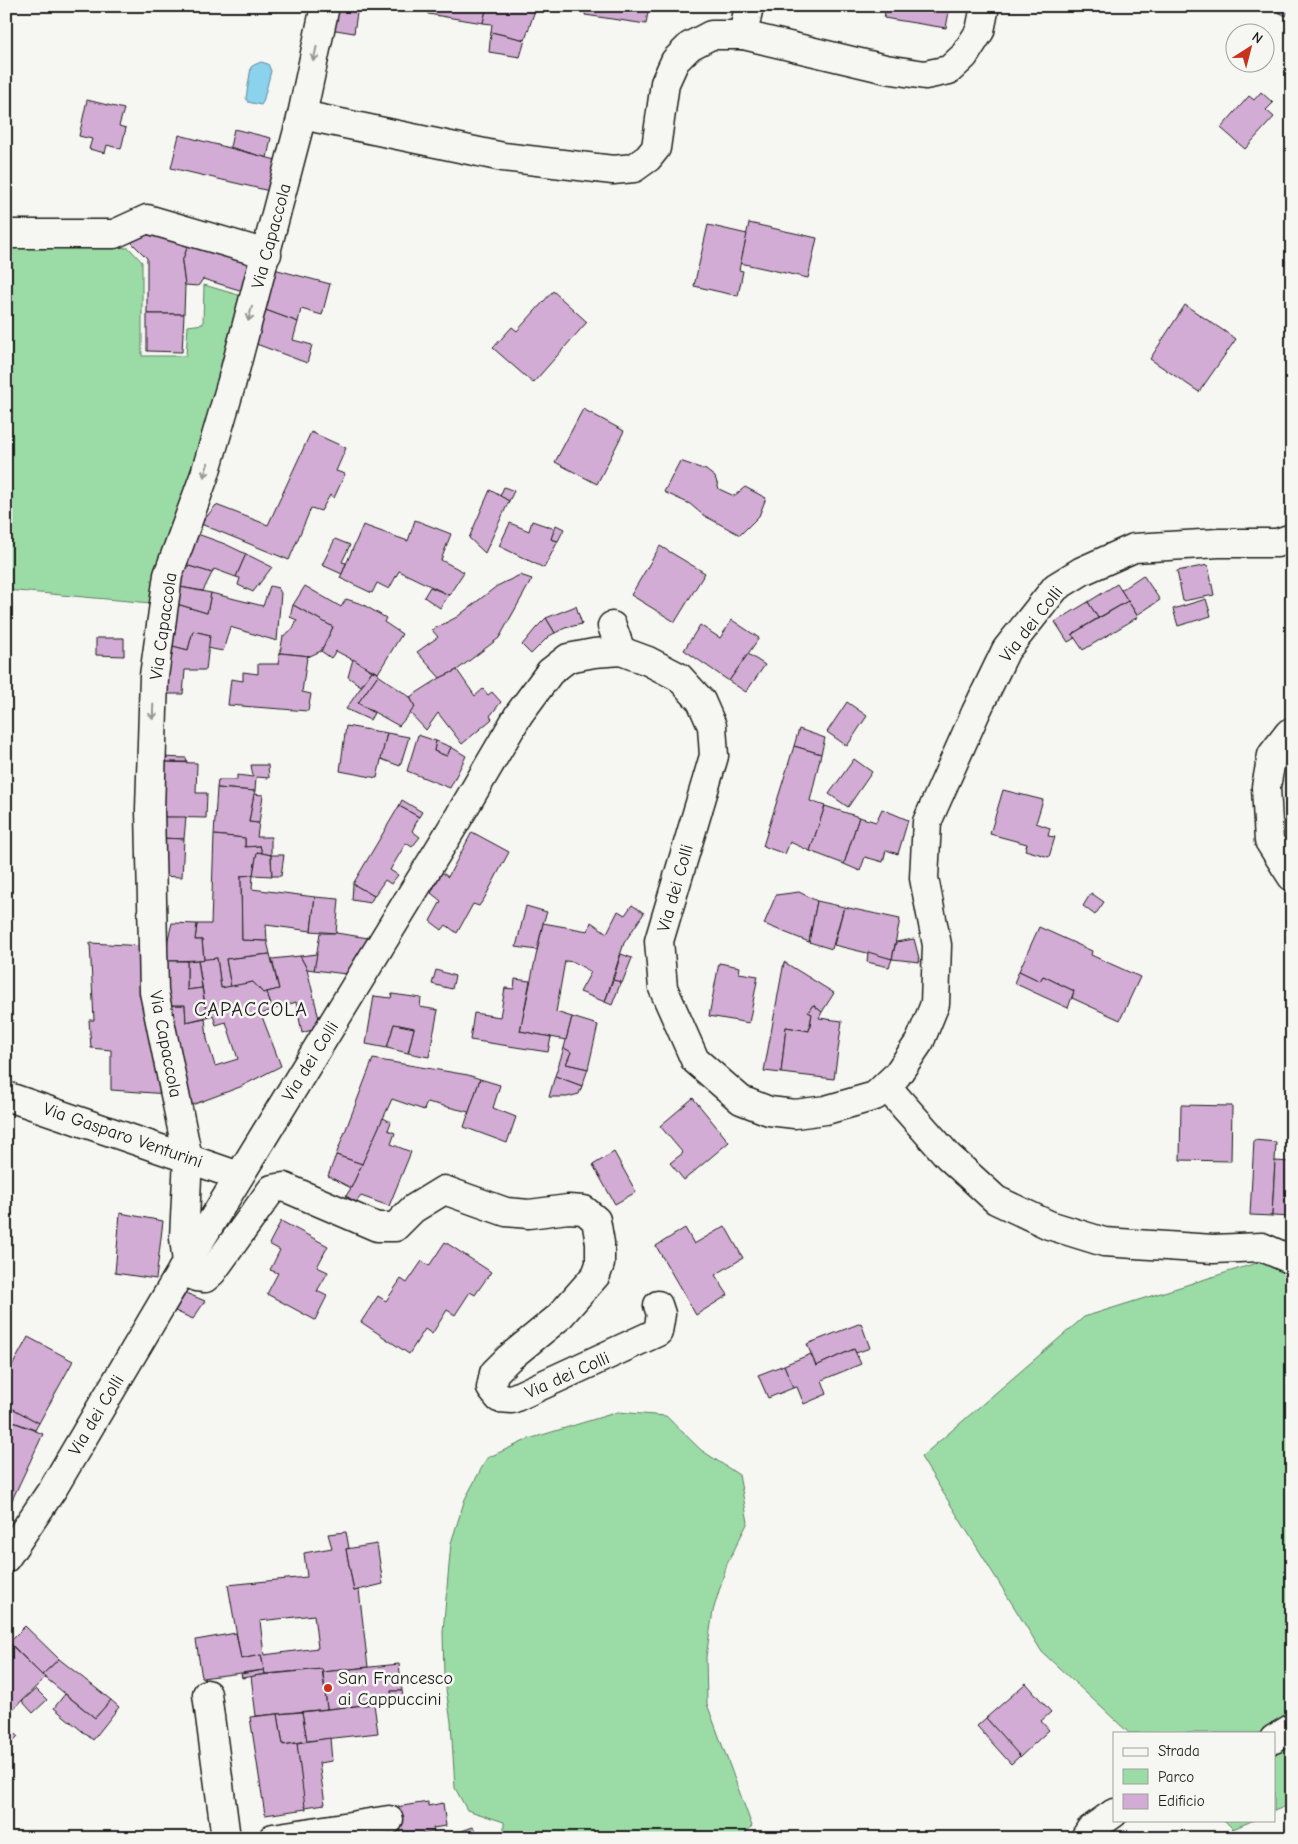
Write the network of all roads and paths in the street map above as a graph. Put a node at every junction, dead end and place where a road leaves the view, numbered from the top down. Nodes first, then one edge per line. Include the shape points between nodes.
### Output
1 (325, 6) edge
2 (749, 6) edge
3 (985, 6) edge
4 (743, 35) junction
5 (302, 115) junction
6 (6, 234) edge
7 (267, 254) junction
8 (1292, 538) edge
9 (1292, 732) edge
10 (1292, 876) edge
11 (886, 1086) junction
12 (6, 1096) edge
13 (188, 1158) junction
14 (239, 1176) junction
15 (1292, 1260) edge
16 (184, 1266) junction
17 (658, 1304) dead end
18 (6, 1558) edge
19 (207, 1694) dead end
20 (1292, 1728) edge
21 (1276, 1738) edge
22 (1113, 1814) edge
23 (389, 1820) dead end
24 (1125, 1822) edge
25 (226, 1838) edge
26 (274, 1838) edge
27 (1085, 1838) edge
28 (1106, 1838) edge

1 -> 5 street, Via Capaccola
2 - 4 street
3 - 4 street via 980,31 964,56 950,70 925,75 886,69
4 - 5 street via 711,35 690,46 675,62 665,83 656,148 634,168 613,170 503,156
5 - 7 street, Via Capaccola
6 - 7 street via 114,234 147,219
7 -> 13 street, Via Capaccola via 205,474 168,575 154,676 150,810 154,992
8 - 11 street, Via dei Colli via 1277,543 1134,548 1082,571 1056,587 1006,650 927,822 924,878 937,945 935,1004 920,1041
9 - 10 street via 1272,755 1266,787 1269,841
11 - 14 street, Via dei Colli via 875,1096 826,1110 795,1114 769,1110 740,1100 695,1060 663,988 660,941 714,756 712,726 701,701 679,677 648,661 617,639 594,653 568,658 550,672 519,714
11 - 15 street via 948,1156 996,1200 1049,1225 1104,1242 1213,1249 1262,1247
12 - 13 street, Via Gasparo Venturini
13 - 14 street, Via Gasparo Venturini
13 - 16 street, Via Capaccola
14 - 16 street, Via dei Colli
16 - 17 street, Via dei Colli via 205,1278 272,1189 284,1187 377,1227 395,1227 413,1208 444,1190 506,1212 529,1214 584,1210 596,1220 599,1235 600,1264 596,1276 559,1317 494,1373 491,1388 499,1398 512,1400 658,1332 661,1314
16 - 18 street, Via dei Colli via 54,1487
19 - 25 street
20 - 21 street
22 - 27 street via 1090,1830
23 - 26 street
24 - 28 street

